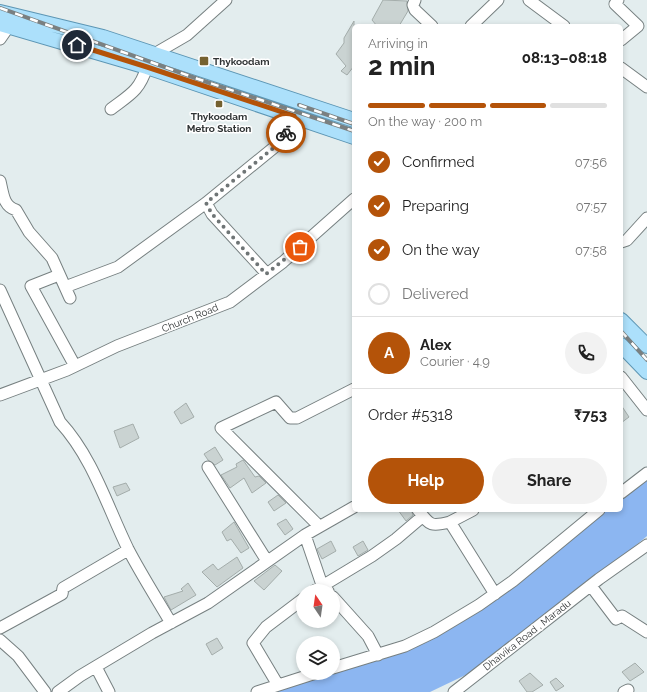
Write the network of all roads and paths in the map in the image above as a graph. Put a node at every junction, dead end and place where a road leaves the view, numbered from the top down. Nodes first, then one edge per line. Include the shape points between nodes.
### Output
1 (226, 0) edge
2 (415, 0) edge
3 (498, 0) edge
4 (529, 0) edge
5 (618, 0) edge
6 (0, 12) edge
7 (430, 24) edge
8 (473, 24) edge
9 (561, 24) edge
10 (4, 25) edge
11 (623, 38) edge
12 (0, 39) edge
13 (156, 53) junction
14 (147, 67) junction
15 (623, 69) edge
16 (647, 87) edge
17 (111, 109) dead end
18 (294, 116) junction
19 (352, 119) edge
20 (352, 137) edge
21 (0, 181) edge
22 (352, 200) edge
23 (206, 203) junction
24 (647, 218) edge
25 (623, 241) edge
26 (266, 274) junction
27 (59, 275) junction
28 (65, 287) junction
29 (0, 290) edge
30 (70, 298) dead end
31 (623, 316) edge
32 (623, 322) edge
33 (647, 343) edge
34 (647, 346) edge
35 (623, 347) edge
36 (75, 366) junction
37 (647, 372) edge
38 (40, 380) junction
39 (623, 380) edge
40 (352, 390) edge
41 (0, 395) edge
42 (647, 410) edge
43 (208, 467) dead end
44 (647, 473) edge
45 (623, 491) edge
46 (352, 507) edge
47 (469, 512) edge
48 (596, 512) edge
49 (420, 513) edge
50 (450, 522) junction
51 (319, 526) junction
52 (305, 535) junction
53 (647, 545) edge
54 (128, 550) junction
55 (267, 561) junction
56 (595, 582) junction
57 (320, 584) edge
58 (329, 584) edge
59 (495, 594) junction
60 (296, 604) edge
61 (340, 605) edge
62 (171, 623) junction
63 (0, 628) edge
64 (647, 632) edge
65 (0, 640) edge
66 (378, 655) junction
67 (340, 666) edge
68 (96, 668) junction
69 (296, 679) edge
70 (278, 685) junction
71 (45, 692) edge
72 (58, 692) edge
73 (109, 692) edge
74 (257, 692) edge
75 (454, 692) edge

1 - 13 street via 187,35
2 - 7 street via 415,10
3 - 8 street
4 - 9 street
5 - 11 street via 615,4 638,26
6 - 13 main road via 103,37
10 - 12 street
10 - 14 main road
13 - 19 main road
14 - 17 street via 142,82 134,92
14 - 18 main road
15 - 16 street
18 - 20 main road
18 - 23 street via 282,141
21 - 27 street via 5,203 22,217 29,232 52,258
22 - 26 street, Church Road via 283,262
23 - 26 street via 212,214
23 - 28 street via 118,267
24 - 25 street
26 - 36 street, Church Road via 230,302 117,346
27 - 28 street
27 - 36 street via 31,286
28 - 30 street
29 - 38 street
31 - 33 street
32 - 34 main road
35 - 37 main road
36 - 38 street, Church Road
38 - 41 street, Church Road
38 - 54 street via 60,422 74,437 84,454
39 - 42 street
40 - 51 street via 297,418 290,418 276,402 221,428
43 - 55 street
44 - 45 street
46 - 51 street
47 - 50 street
48 - 59 street
49 - 50 street via 435,526
49 - 58 street via 396,539
50 - 59 street
51 - 52 street
52 - 55 street
52 - 57 street
53 - 56 street, Dhaivika Road , Maradu
54 - 62 street
54 - 63 street via 63,588 62,594
55 - 62 street via 208,604
56 - 64 street via 616,619 622,616
56 - 75 street, Dhaivika Road , Maradu
59 - 66 street via 420,640
60 - 70 street via 266,626 253,643
61 - 66 street via 368,636
62 - 68 street
65 - 71 street via 18,656
66 - 67 street
68 - 72 street
68 - 73 street
69 - 70 street
70 - 74 street

